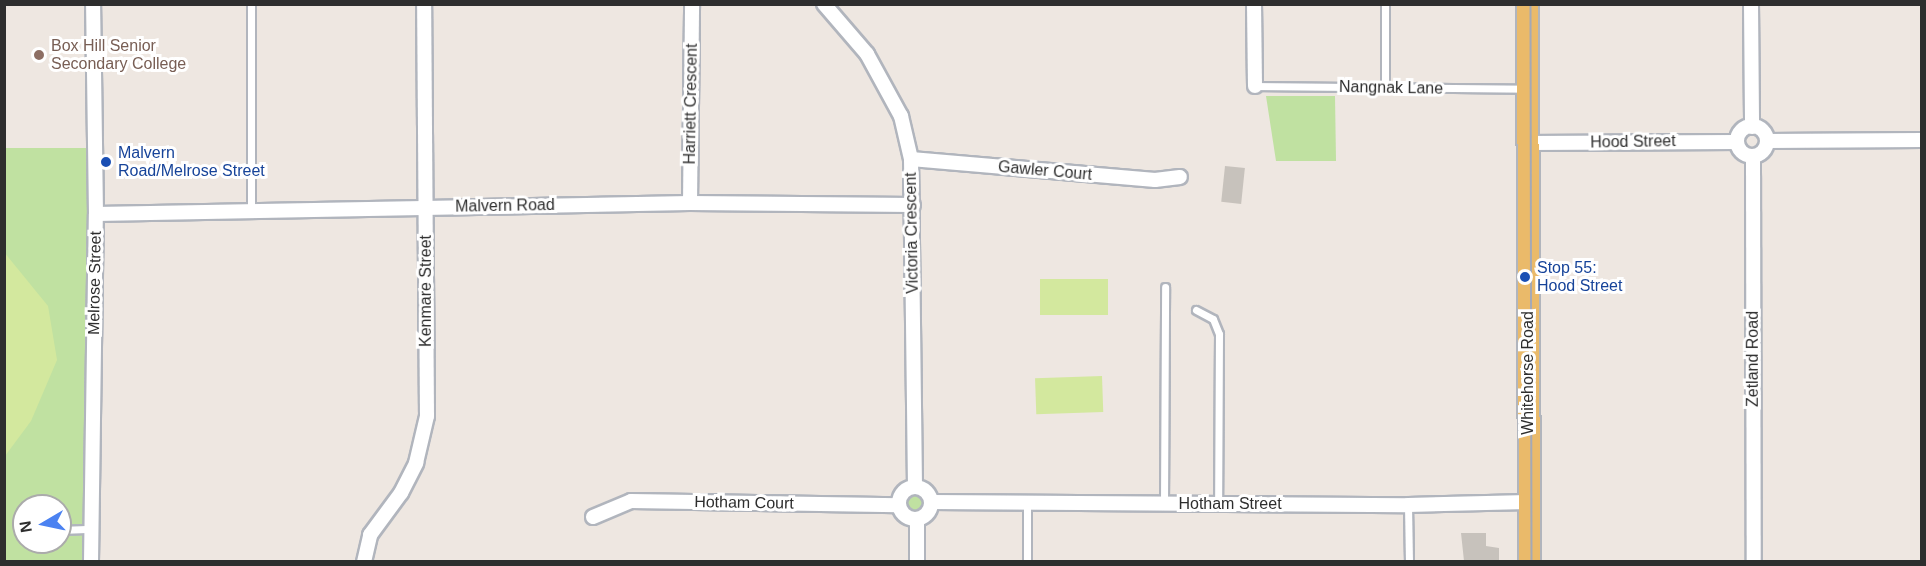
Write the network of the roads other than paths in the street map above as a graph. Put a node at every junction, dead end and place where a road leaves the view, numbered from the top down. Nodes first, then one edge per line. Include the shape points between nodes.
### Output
1 (93, 4) edge
2 (251, 4) edge
3 (424, 4) edge
4 (692, 4) edge
5 (824, 4) edge
6 (1254, 4) edge
7 (1385, 4) edge
8 (1527, 4) edge
9 (1751, 4) edge
10 (1254, 86) joint
11 (1385, 88) junction
12 (1528, 89) junction
13 (1752, 127) junction
14 (1922, 140) edge
15 (1767, 141) junction
16 (1737, 142) junction
17 (1528, 143) junction
18 (1753, 156) junction
19 (911, 159) junction
20 (1180, 177) dead end
21 (690, 203) junction
22 (913, 205) junction
23 (426, 208) junction
24 (251, 211) junction
25 (96, 214) junction
26 (1164, 287) dead end
27 (1196, 310) dead end
28 (915, 486) junction
29 (932, 502) junction
30 (1528, 502) junction
31 (1027, 503) junction
32 (1164, 504) junction
33 (1218, 504) junction
34 (899, 505) junction
35 (1408, 505) junction
36 (592, 517) dead end
37 (917, 519) junction
38 (93, 529) junction
39 (72, 530) edge
40 (91, 561) edge
41 (364, 561) edge
42 (917, 561) edge
43 (1027, 561) edge
44 (1409, 561) edge
45 (1528, 561) edge
46 (1754, 561) edge

1 - 25 street, Melrose Street
2 - 24 lane
3 - 23 street, Kenmare Street
4 - 21 street, Harriett Crescent
5 - 19 street, Victoria Crescent via 867,54 901,116
6 - 10 street
7 - 11 lane
8 - 12 main road, Whitehorse Road
9 - 13 street
10 - 11 lane, Nangnak Lane
11 - 12 lane, Nangnak Lane
12 - 17 main road, Whitehorse Road
13 - 15 street via 1761,129
13 - 16 street via 1743,130
14 - 15 street
15 - 18 street via 1761,153
16 - 17 street, Hood Street
16 - 18 street via 1743,153
17 - 30 main road, Whitehorse Road
18 - 46 street, Zetland Road
19 - 20 street, Gawler Court via 1155,180
19 - 22 street, Victoria Crescent
21 - 22 street, Malvern Road
21 - 23 street, Malvern Road
22 - 28 street, Victoria Crescent
23 - 24 street, Malvern Road
23 - 41 street, Kenmare Street via 424,442 401,493 370,535
24 - 25 street, Malvern Road
25 - 38 street, Melrose Street
26 - 32 lane
27 - 33 lane via 1213,319 1219,334
28 - 29 street via 926,490
28 - 34 street via 903,492
29 - 31 street, Hotham Street
29 - 37 street via 928,514
30 - 35 street, Hotham Street
30 - 45 main road, Whitehorse Road
31 - 32 street, Hotham Street
31 - 43 lane
32 - 33 street, Hotham Street
33 - 35 street, Hotham Street
34 - 36 street, Hotham Court via 631,501
34 - 37 street via 905,516
35 - 44 lane
37 - 42 street
38 - 39 lane
38 - 40 street, Melrose Street

